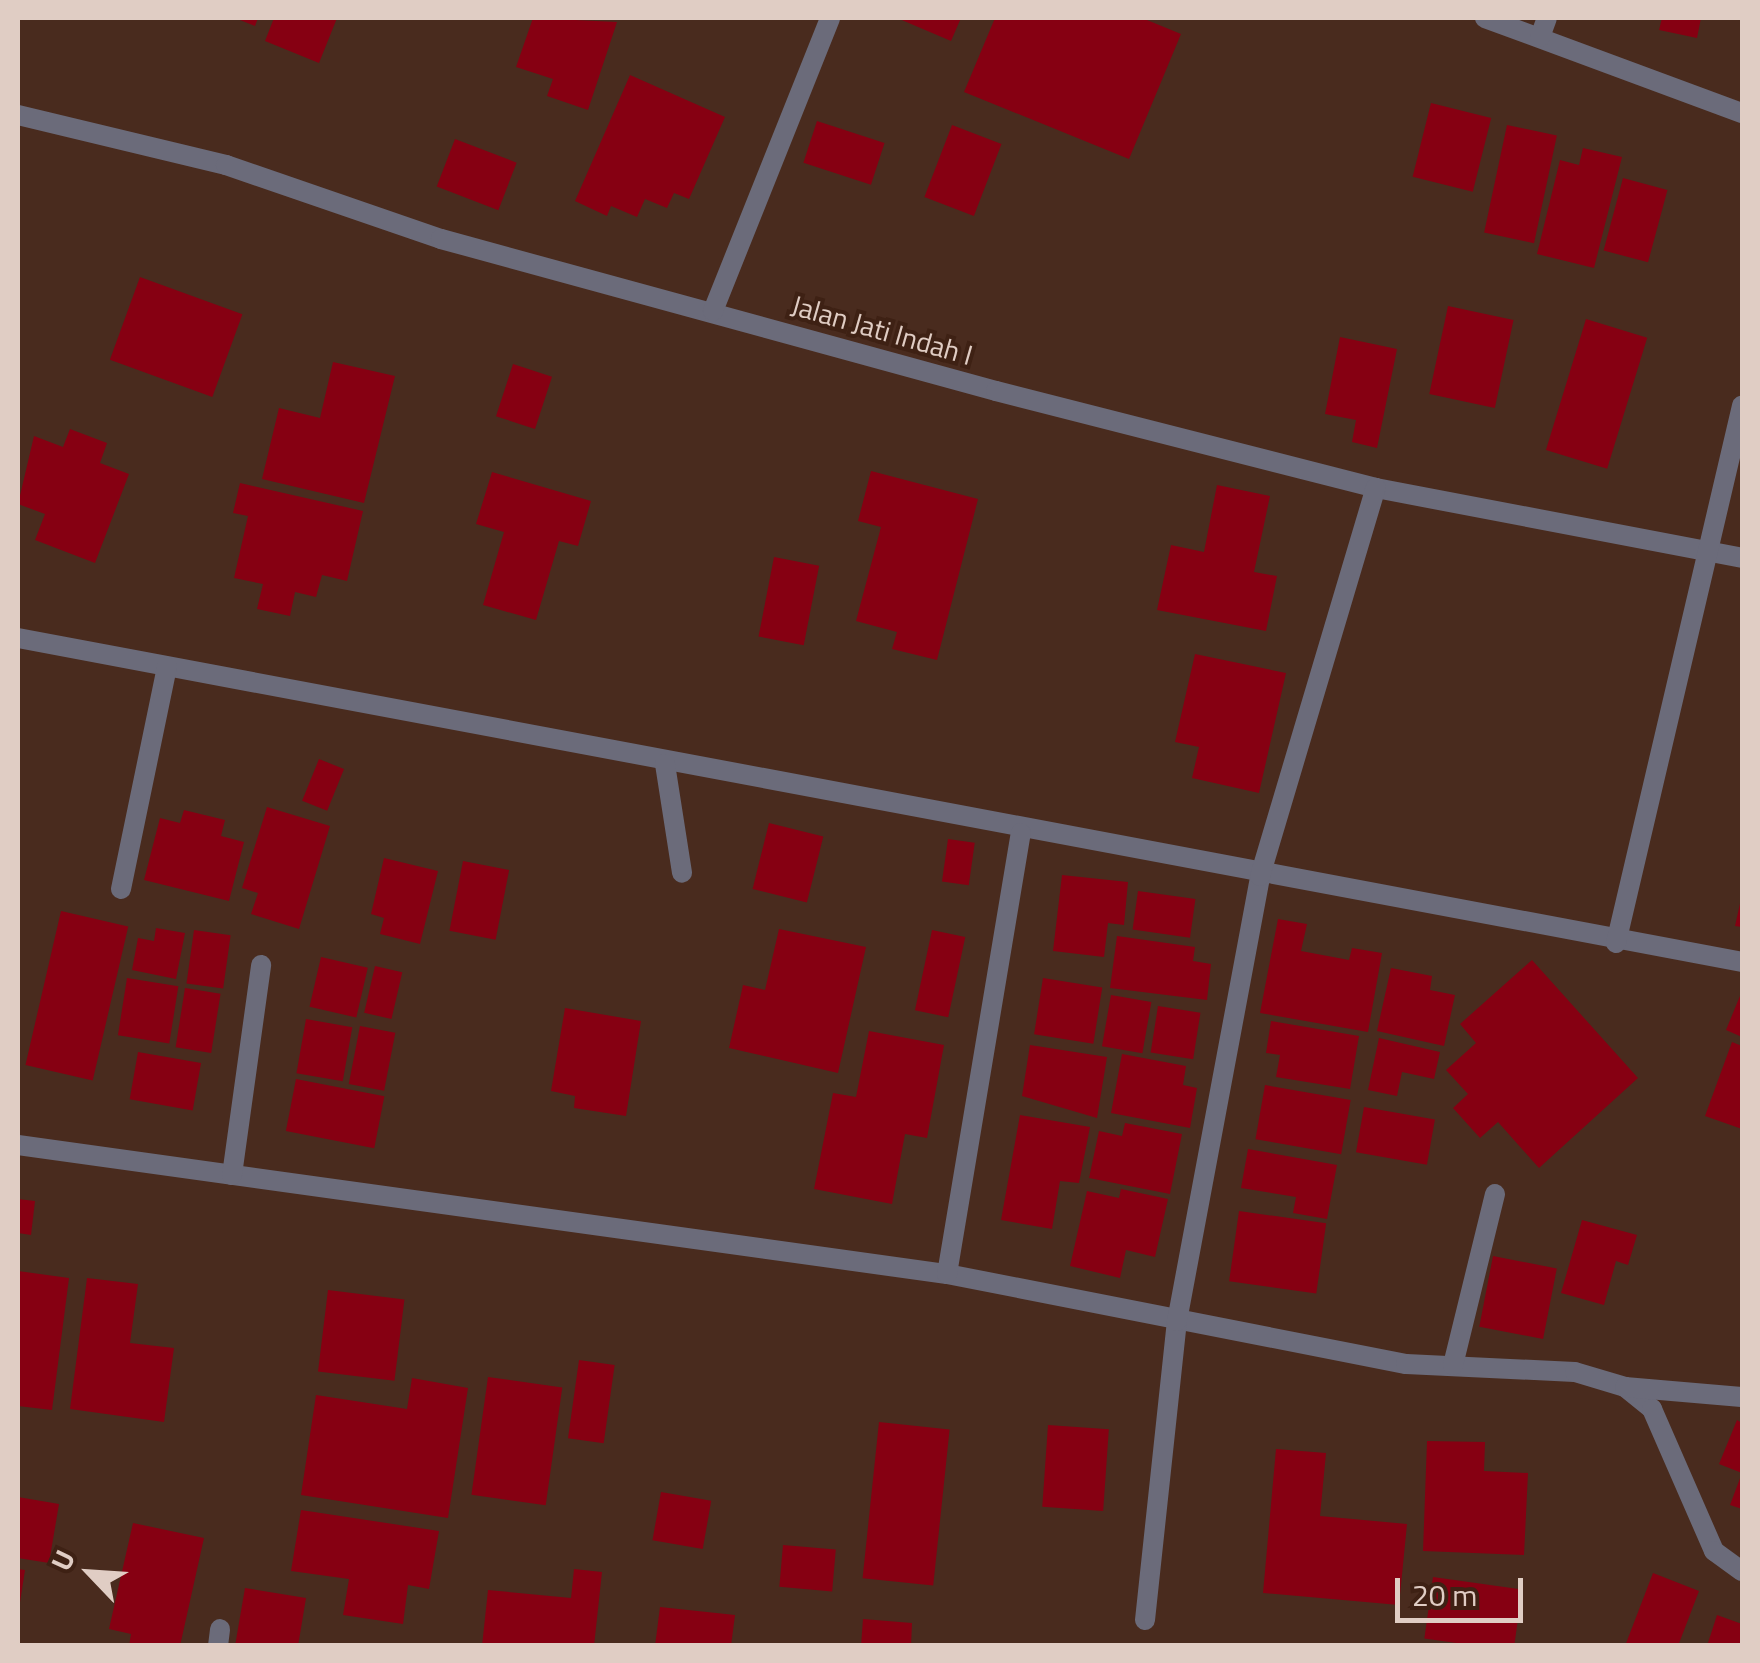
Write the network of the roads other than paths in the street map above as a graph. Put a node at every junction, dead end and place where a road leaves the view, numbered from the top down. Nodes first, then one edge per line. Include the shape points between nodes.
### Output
1 (830, 18) edge
2 (1485, 18) edge
3 (1544, 27) edge
4 (1742, 113) edge
5 (18, 115) edge
6 (713, 311) junction
7 (1742, 406) edge
8 (1376, 488) junction
9 (1702, 549) junction
10 (1742, 558) edge
11 (18, 638) edge
12 (167, 667) junction
13 (665, 764) junction
14 (1021, 833) junction
15 (682, 873) dead end
16 (1260, 876) junction
17 (121, 889) dead end
18 (1616, 943) junction
19 (1742, 962) edge
20 (261, 965) dead end
21 (18, 1146) edge
22 (232, 1175) junction
23 (1496, 1194) dead end
24 (947, 1274) junction
25 (1177, 1321) junction
26 (1453, 1365) junction
27 (1625, 1387) junction
28 (1742, 1397) edge
29 (1742, 1570) edge
30 (1145, 1620) dead end

1 - 6 street
2 - 3 street
3 - 4 street
5 - 6 street, Jalan Jati Indah I via 226,165 441,239
6 - 8 street, Jalan Jati Indah I
7 - 9 street
8 - 9 street, Jalan Jati Indah I
8 - 16 street
9 - 10 street, Jalan Jati Indah I
9 - 18 street
11 - 12 street
12 - 13 street
12 - 17 street
13 - 14 street
13 - 15 street
14 - 16 street
14 - 24 street
16 - 18 street
16 - 25 street
18 - 19 street
20 - 22 street
21 - 22 street
22 - 24 street
23 - 26 street
24 - 25 street
25 - 26 street
25 - 30 street
26 - 27 street via 1576,1372
27 - 28 street
27 - 29 street via 1673,1445 1714,1551

